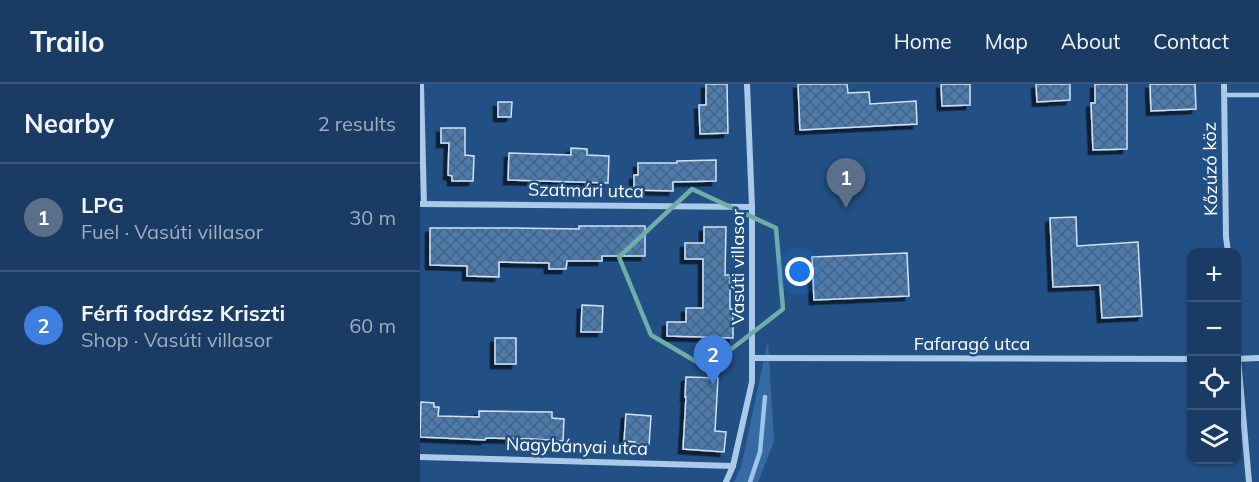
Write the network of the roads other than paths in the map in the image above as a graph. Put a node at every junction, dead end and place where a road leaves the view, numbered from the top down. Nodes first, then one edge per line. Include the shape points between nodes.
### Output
1 (422, 84) edge
2 (747, 84) edge
3 (1224, 84) edge
4 (1224, 95) junction
5 (1259, 95) edge
6 (422, 204) edge
7 (752, 207) junction
8 (1227, 248) edge
9 (752, 358) junction
10 (1187, 358) edge
11 (1259, 358) edge
12 (1241, 359) edge
13 (1241, 390) edge
14 (420, 457) edge
15 (733, 466) junction
16 (726, 482) edge
17 (1250, 482) edge

1 - 6 street
2 - 7 street, Vasúti villasor
3 - 4 street, Kőzúzó köz
4 - 5 lane
4 - 8 street, Kőzúzó köz
6 - 7 street, Szatmári utca
7 - 9 street, Vasúti villasor
9 - 10 street, Fafaragó utca
9 - 15 street, Vasúti villasor via 752,382
11 - 12 street
13 - 17 street
14 - 15 street, Nagybányai utca
15 - 16 street, Vasúti villasor

